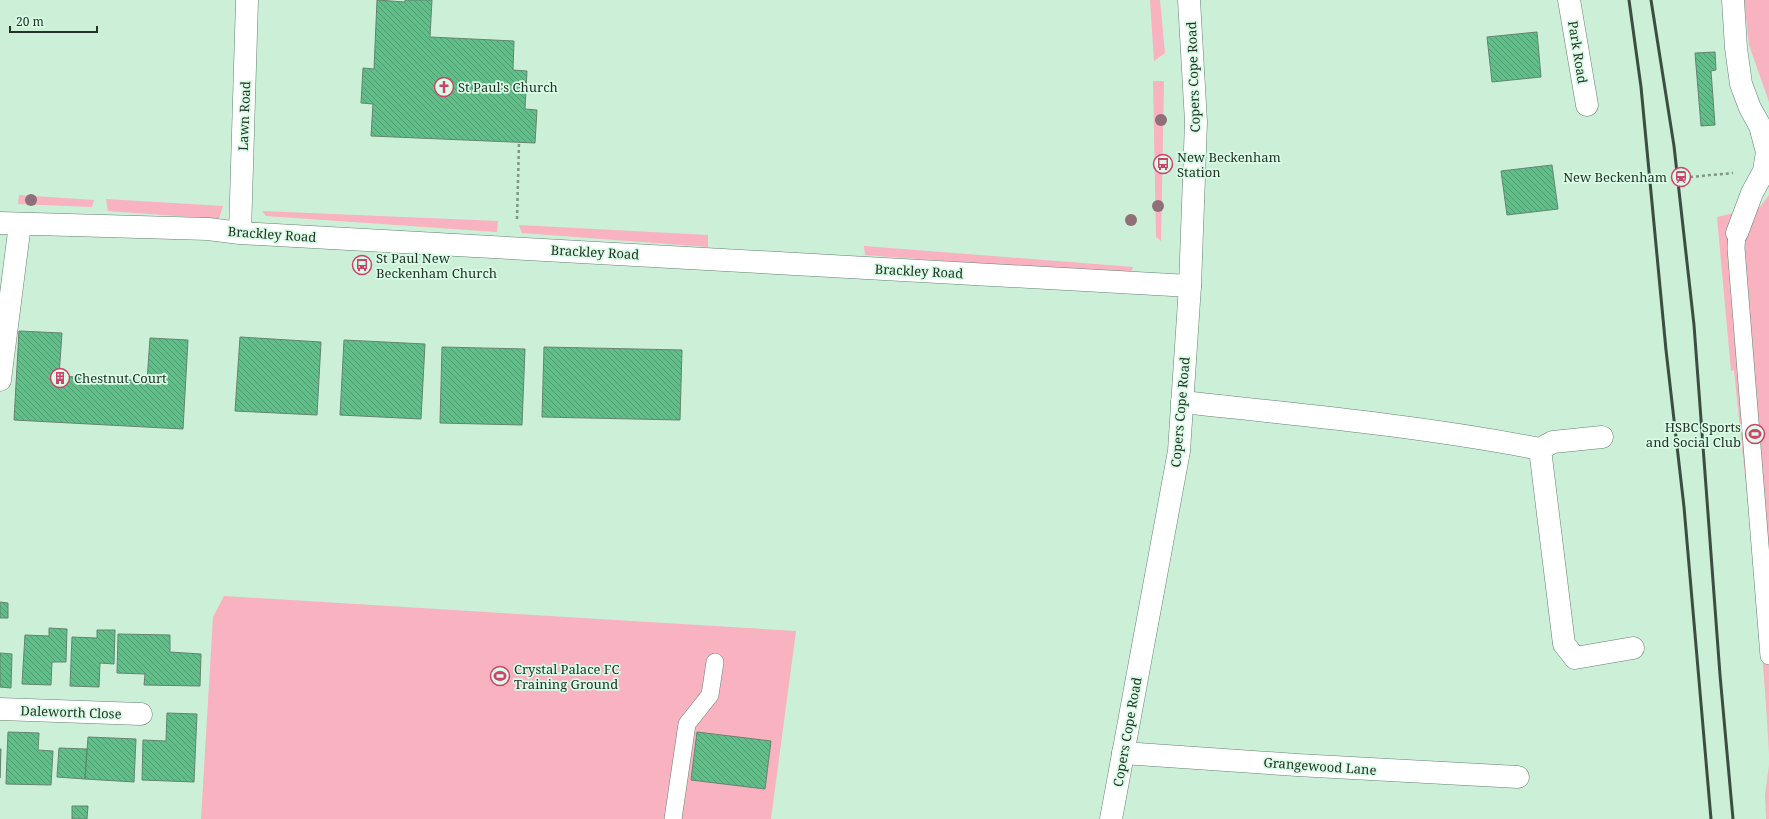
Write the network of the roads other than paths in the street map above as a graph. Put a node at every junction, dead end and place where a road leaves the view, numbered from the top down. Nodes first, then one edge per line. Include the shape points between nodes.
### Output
1 (247, 0) edge
2 (1189, 0) edge
3 (1569, 0) edge
4 (1733, 0) edge
5 (1587, 105) dead end
6 (10, 223) edge
7 (240, 233) junction
8 (1738, 233) joint
9 (1190, 286) junction
10 (0, 380) edge
11 (1182, 402) junction
12 (1602, 437) dead end
13 (1540, 449) junction
14 (1633, 648) dead end
15 (1769, 656) edge
16 (715, 662) dead end
17 (0, 709) edge
18 (141, 714) dead end
19 (1123, 752) junction
20 (1518, 777) dead end
21 (673, 819) edge
22 (1111, 819) edge

1 - 7 street, Lawn Road
2 - 9 street, Copers Cope Road via 1196,122
3 - 5 street, Park Road
4 - 8 street via 1741,84 1760,126 1767,152 1764,171 1752,193
6 - 7 street, Brackley Road via 208,229
6 - 10 street
7 - 9 street, Brackley Road
8 - 15 lane via 1736,248 1744,358
9 - 11 street, Copers Cope Road
11 - 13 street via 1368,422
11 - 19 street, Copers Cope Road via 1179,451
12 - 13 street via 1553,442
13 - 14 street via 1564,644 1575,658
16 - 21 lane via 710,695 687,724
17 - 18 street, Daleworth Close
19 - 20 street, Grangewood Lane
19 - 22 street, Copers Cope Road

